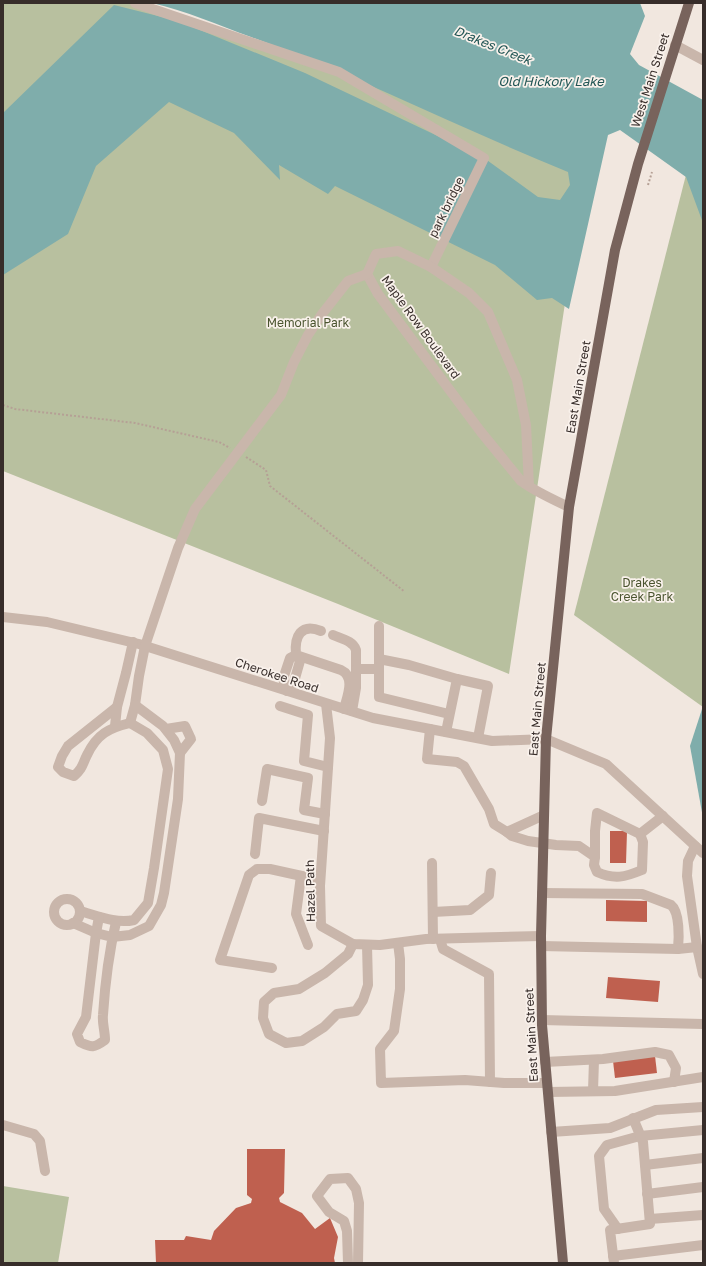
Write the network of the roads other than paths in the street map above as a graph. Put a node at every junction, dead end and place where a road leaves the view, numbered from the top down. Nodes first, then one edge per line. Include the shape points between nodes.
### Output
1 (135, 3) edge
2 (689, 3) edge
3 (675, 45) junction
4 (703, 60) edge
5 (638, 164) joint
6 (431, 267) junction
7 (367, 274) junction
8 (529, 486) junction
9 (569, 507) junction
10 (3, 617) edge
11 (379, 626) dead end
12 (321, 630) dead end
13 (333, 635) dead end
14 (133, 642) junction
15 (145, 646) junction
16 (296, 655) junction
17 (379, 664) junction
18 (356, 669) junction
19 (457, 679) junction
20 (287, 691) junction
21 (326, 704) junction
22 (135, 705) junction
23 (116, 706) junction
24 (280, 706) dead end
25 (348, 710) junction
26 (449, 714) junction
27 (130, 723) junction
28 (115, 726) junction
29 (166, 729) junction
30 (430, 729) junction
31 (446, 732) junction
32 (478, 738) junction
33 (546, 739) junction
34 (180, 756) junction
35 (166, 762) junction
36 (328, 767) junction
37 (262, 801) dead end
38 (163, 806) junction
39 (177, 806) junction
40 (325, 814) junction
41 (544, 815) junction
42 (663, 816) junction
43 (324, 831) junction
44 (595, 831) junction
45 (507, 832) junction
46 (640, 834) junction
47 (544, 844) junction
48 (579, 846) junction
49 (694, 846) junction
50 (255, 854) dead end
51 (703, 854) edge
52 (595, 857) junction
53 (432, 863) dead end
54 (154, 868) junction
55 (168, 869) junction
56 (491, 873) dead end
57 (301, 876) junction
58 (320, 880) junction
59 (542, 893) junction
60 (80, 911) junction
61 (433, 912) junction
62 (99, 917) junction
63 (116, 922) junction
64 (74, 923) junction
65 (96, 933) junction
66 (112, 937) junction
67 (436, 939) junction
68 (541, 941) junction
69 (398, 943) junction
70 (352, 944) junction
71 (308, 945) dead end
72 (367, 945) junction
73 (697, 947) junction
74 (678, 950) junction
75 (272, 968) dead end
76 (703, 974) edge
77 (542, 1020) junction
78 (703, 1024) edge
79 (594, 1060) junction
80 (545, 1062) junction
81 (703, 1077) edge
82 (490, 1082) junction
83 (674, 1082) junction
84 (547, 1087) junction
85 (593, 1091) junction
86 (703, 1107) edge
87 (633, 1118) junction
88 (3, 1125) edge
89 (703, 1130) edge
90 (551, 1132) junction
91 (640, 1136) junction
92 (703, 1158) edge
93 (645, 1166) junction
94 (46, 1171) dead end
95 (703, 1187) edge
96 (647, 1194) junction
97 (703, 1215) edge
98 (650, 1219) junction
99 (618, 1229) junction
100 (703, 1245) edge
101 (614, 1259) edge
102 (348, 1263) edge
103 (358, 1263) edge
104 (563, 1263) edge

1 - 6 street, park bridge via 339,72 484,158
2 - 3 main road, West Main Street
3 - 4 street
3 - 5 main road, West Main Street
5 - 9 main road, East Main Street via 616,250
6 - 7 street, Maple Row Boulevard via 398,251 376,254
6 - 8 street, Maple Row Boulevard via 469,293 488,312 516,380 526,425
7 - 8 street, Maple Row Boulevard via 378,294 481,432 521,481
7 - 15 street via 348,281 322,314 301,348 281,395 195,510 178,548
8 - 9 street, Maple Row Boulevard
9 - 33 main road, East Main Street
10 - 14 street, Cherokee Road via 47,622
11 - 17 street
12 - 16 street via 312,627 302,631 297,640
13 - 18 street via 355,646
14 - 15 street, Cherokee Road
14 - 23 street
15 - 20 street, Cherokee Road
15 - 22 street
16 - 20 street via 300,661 294,682
16 - 25 street via 347,674
17 - 18 street
17 - 19 street via 409,664
17 - 26 street via 379,698
18 - 25 street via 356,688
19 - 26 street
19 - 32 street via 488,686
20 - 21 street, Cherokee Road
21 - 25 street, Cherokee Road
21 - 36 street, Hazel Path via 330,738
22 - 27 street
22 - 29 street
23 - 28 street
23 - 28 street via 68,746 58,767 74,776 81,770 95,742
24 - 36 street via 308,715 304,761
25 - 30 street, Cherokee Road via 373,718
26 - 31 street
27 - 28 street
27 - 35 street via 147,733 163,750
29 - 34 street via 174,740
29 - 34 street via 185,726 191,739
30 - 31 street, Cherokee Road
30 - 45 street via 427,759 457,762 464,766 489,809 494,824
31 - 32 street, Cherokee Road
32 - 33 street, Cherokee Road via 492,741
33 - 41 main road, East Main Street
33 - 42 street via 606,764
34 - 35 street
34 - 39 street
35 - 38 street via 168,769
36 - 40 street, Hazel Path
37 - 40 street via 267,769 308,778 304,810
38 - 39 street
38 - 54 street
39 - 55 street
40 - 43 street, Hazel Path
41 - 45 street
41 - 47 main road, East Main Street
42 - 46 street
42 - 49 street
43 - 50 street via 259,818
43 - 58 street, Hazel Path
44 - 46 street via 597,813
44 - 48 street via 590,839
44 - 52 street
45 - 47 street via 512,836
46 - 52 street via 643,842 642,870 617,878 604,875 597,872 594,865
47 - 48 street
47 - 59 main road, East Main Street
48 - 52 street
49 - 51 street
49 - 73 street via 688,861 687,876
53 - 61 street
54 - 55 street
54 - 63 street via 148,903 134,920
55 - 66 street via 161,905 149,926 130,935
56 - 61 street via 490,895 481,903 470,910
57 - 58 street
57 - 71 street via 296,914
57 - 75 street via 257,869 249,875 220,960
58 - 70 street, Hazel Path via 321,926
59 - 68 main road, East Main Street
59 - 74 street via 642,894 674,907 679,937
60 - 62 street
60 - 64 street
60 - 64 street via 71,899 63,899 56,904 54,913 57,921 65,925
61 - 67 street
62 - 63 street
62 - 65 street
63 - 66 street
64 - 65 street
65 - 66 street
65 - 66 street via 86,1017 77,1034 80,1042 89,1046 96,1046 105,1040 103,1017
67 - 68 street, Hazel Path
67 - 69 street, Hazel Path
67 - 82 street via 443,949 489,974
68 - 74 street, Hazel Path
68 - 77 main road, East Main Street
69 - 72 street, Hazel Path
69 - 82 street via 400,989 394,1031 380,1049 381,1083 465,1080
70 - 72 street, Hazel Path
70 - 72 street via 348,954 325,973 299,989 274,993 264,1002 263,1018 270,1034 286,1043 302,1041 324,1027 337,1014 356,1011 368,985
73 - 74 street, Hazel Path
73 - 76 street
77 - 78 street
77 - 80 main road, East Main Street
79 - 80 street
79 - 83 street via 655,1052 669,1055 676,1068
79 - 85 street
80 - 84 main road, East Main Street
81 - 83 street
82 - 84 street
83 - 85 street via 615,1091
84 - 85 street
84 - 90 main road, East Main Street
86 - 87 street via 656,1110
87 - 90 street via 610,1128
87 - 91 street
88 - 94 street via 34,1134 40,1141
89 - 91 street
90 - 104 main road, East Main Street
91 - 93 street
91 - 99 street via 608,1145 599,1156 604,1209
92 - 93 street
93 - 96 street
95 - 96 street
96 - 98 street
97 - 98 street
98 - 99 street via 650,1224
99 - 101 street via 610,1230
100 - 101 street
102 - 103 street via 347,1231 344,1221 329,1212 317,1196 330,1179 348,1178 356,1189 359,1203

